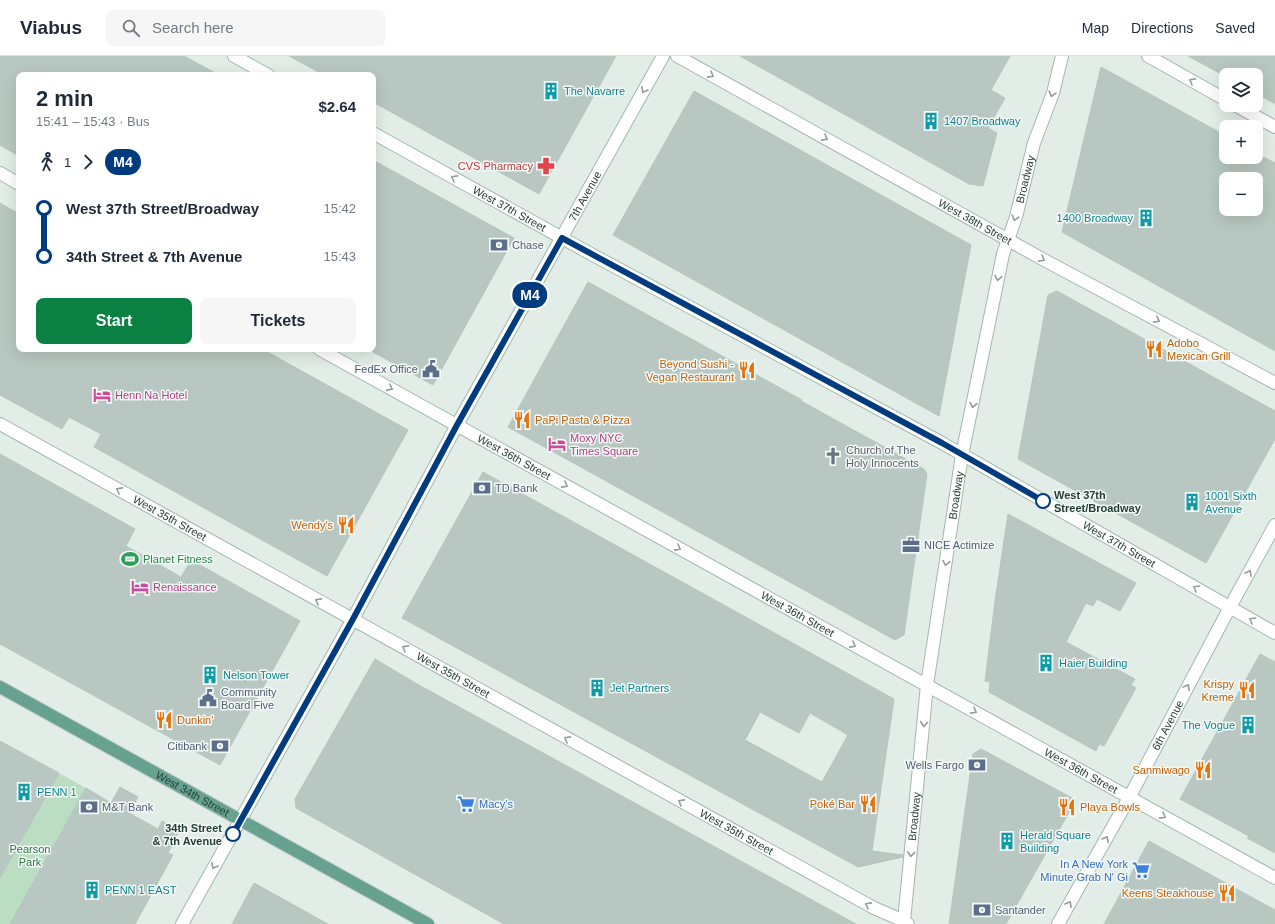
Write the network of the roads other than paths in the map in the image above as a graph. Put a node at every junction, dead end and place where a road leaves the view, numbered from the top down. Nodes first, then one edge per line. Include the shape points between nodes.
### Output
1 (234, 56) edge
2 (663, 56) edge
3 (677, 56) edge
4 (1062, 56) edge
5 (1148, 56) edge
6 (263, 72) edge
7 (1219, 96) edge
8 (1248, 112) edge
9 (1275, 127) edge
10 (376, 135) edge
11 (0, 173) edge
12 (16, 182) edge
13 (562, 238) junction
14 (1008, 240) junction
15 (324, 352) edge
16 (1275, 383) edge
17 (0, 424) edge
18 (457, 425) junction
19 (962, 455) junction
20 (1275, 525) edge
21 (1230, 607) junction
22 (353, 619) junction
23 (1275, 633) edge
24 (928, 686) junction
25 (0, 687) edge
26 (1129, 798) junction
27 (240, 820) junction
28 (1275, 878) edge
29 (906, 923) edge
30 (182, 924) edge
31 (428, 924) edge
32 (1058, 924) edge

1 - 6 main road
2 -> 13 main road, 7th Avenue
3 -> 14 main road, West 38th Street
4 -> 14 main road, Broadway via 1053,93 1034,143
7 -> 5 main road
8 - 9 main road
13 -> 10 main road, West 37th Street
11 - 12 main road
13 - 18 main road, 7th Avenue
13 - 19 main road, West 37th Street
14 -> 16 main road, West 38th Street
14 -> 19 main road, Broadway
15 -> 18 main road, West 36th Street
22 -> 17 main road, West 35th Street
18 - 22 main road, 7th Avenue
18 -> 24 main road, West 36th Street
21 -> 19 main road, West 37th Street
19 -> 24 main road, Broadway
21 -> 20 main road, 6th Avenue
23 -> 21 main road, West 37th Street
26 -> 21 main road, 6th Avenue
22 - 27 main road, 7th Avenue
29 -> 22 main road, West 35th Street via 874,908
24 -> 26 main road, West 36th Street
24 -> 29 main road, Broadway
25 - 27 main road, West 34th Street
26 -> 28 main road, West 36th Street
32 -> 26 main road, 6th Avenue
27 -> 30 main road, 7th Avenue
27 - 31 main road, West 34th Street

